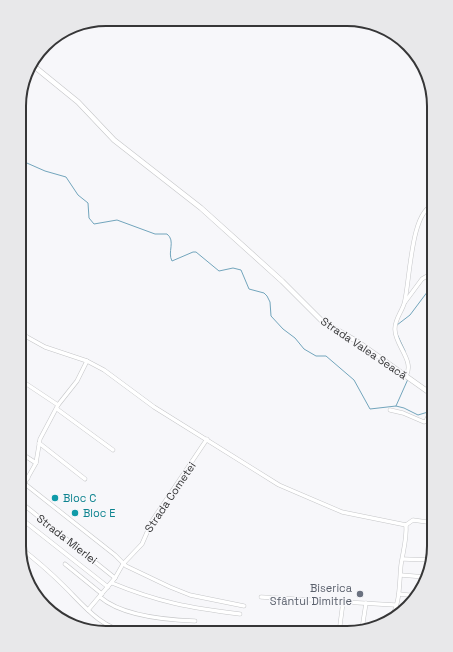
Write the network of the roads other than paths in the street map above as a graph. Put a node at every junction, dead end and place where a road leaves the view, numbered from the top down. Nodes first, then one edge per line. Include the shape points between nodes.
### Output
1 (36, 68) edge
2 (427, 212) edge
3 (427, 276) edge
4 (404, 303) junction
5 (26, 336) edge
6 (87, 361) junction
7 (408, 378) junction
8 (26, 384) edge
9 (427, 391) edge
10 (57, 407) junction
11 (390, 410) dead end
12 (427, 419) edge
13 (208, 439) junction
14 (39, 443) junction
15 (113, 450) dead end
16 (26, 457) edge
17 (36, 463) junction
18 (28, 478) joint
19 (84, 479) dead end
20 (26, 482) edge
21 (26, 485) edge
22 (26, 507) edge
23 (427, 522) edge
24 (26, 523) edge
25 (406, 524) junction
26 (26, 553) edge
27 (403, 559) junction
28 (425, 560) edge
29 (64, 564) dead end
30 (123, 564) junction
31 (402, 575) junction
32 (421, 577) edge
33 (115, 578) junction
34 (112, 583) junction
35 (108, 587) junction
36 (399, 594) junction
37 (410, 595) edge
38 (101, 596) junction
39 (261, 597) dead end
40 (343, 602) junction
41 (366, 603) junction
42 (395, 605) junction
43 (244, 606) dead end
44 (88, 610) junction
45 (393, 610) edge
46 (240, 614) dead end
47 (195, 621) dead end
48 (363, 624) edge
49 (111, 626) edge
50 (340, 626) edge

1 - 7 main road, Strada Valea Seacă via 78,102 112,138 202,208 326,324 358,342
2 - 4 street via 418,226 413,243
3 - 4 street
4 - 7 street via 394,330 407,362
5 - 6 street via 45,347
6 - 10 street via 77,381
6 - 13 street via 104,370 154,407
7 - 9 main road, Strada Valea Seacă
8 - 10 street
10 - 14 street
10 - 15 street
11 - 12 street via 422,422
13 - 25 street via 279,485 309,499 342,512
13 - 30 street, Strada Cometei via 152,521 142,544
14 - 17 street
14 - 19 street
16 - 17 street
17 - 18 street
18 - 20 street
21 - 30 street
22 - 33 street, Strada Mierlei
23 - 25 street via 414,520
24 - 35 street
25 - 27 street
26 - 44 street
27 - 28 street
27 - 31 street
29 - 38 street
30 - 33 street, Strada Cometei
30 - 43 street via 190,595
31 - 32 street
31 - 36 street
33 - 34 street, Strada Cometei
34 - 35 street, Strada Cometei
34 - 46 street via 169,604
35 - 38 street, Strada Cometei
36 - 37 street
36 - 42 street
38 - 44 street, Strada Cometei
38 - 47 street via 122,610 150,618
39 - 40 street
40 - 41 street
40 - 50 street
41 - 42 street
41 - 48 street
42 - 45 street
44 - 49 street

